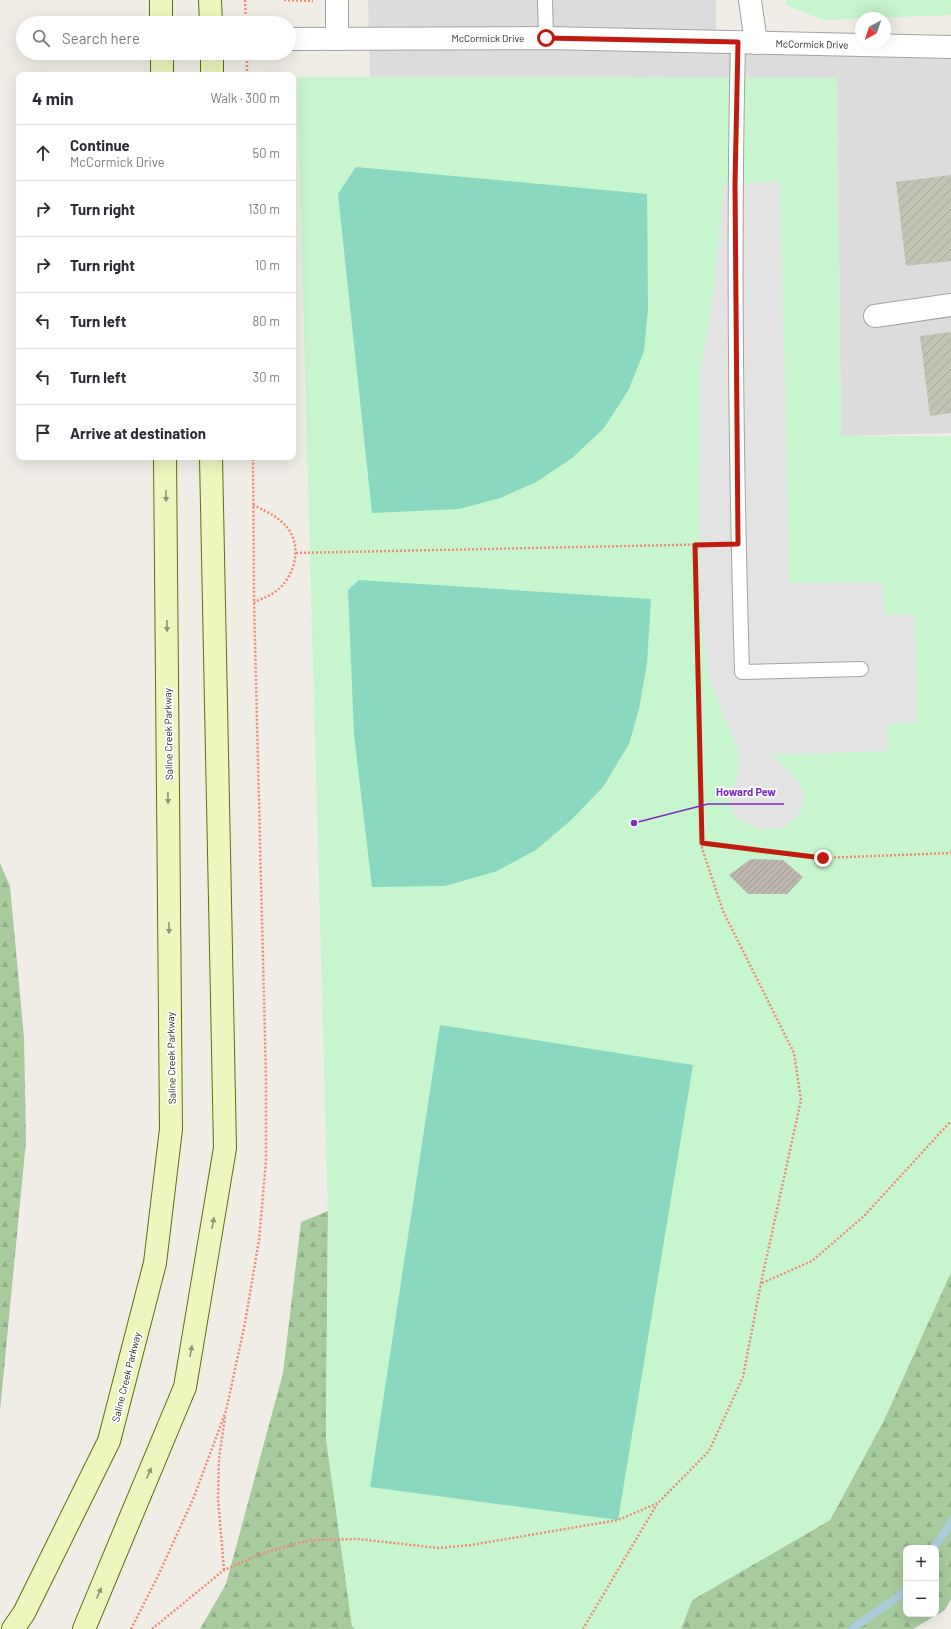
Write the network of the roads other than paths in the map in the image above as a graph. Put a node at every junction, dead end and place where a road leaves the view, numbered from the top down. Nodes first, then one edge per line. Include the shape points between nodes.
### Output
1 (161, 0) edge
2 (210, 0) edge
3 (337, 0) edge
4 (545, 0) edge
5 (750, 0) edge
6 (161, 16) edge
7 (211, 16) edge
8 (546, 38) junction
9 (296, 39) edge
10 (337, 39) junction
11 (747, 42) junction
12 (951, 47) edge
13 (162, 60) edge
14 (212, 60) edge
15 (162, 72) edge
16 (212, 72) edge
17 (951, 305) edge
18 (875, 316) dead end
19 (165, 460) edge
20 (212, 460) edge
21 (861, 669) dead end
22 (13, 1629) edge
23 (84, 1629) edge

1 - 6 main road
2 - 7 main road
3 - 10 street
4 - 8 lane
5 - 11 street
8 - 10 street, McCormick Drive
8 - 11 street, McCormick Drive
9 - 10 street, McCormick Drive
11 - 12 street, McCormick Drive
11 - 21 lane via 735,184 738,544 742,672
13 - 15 main road
14 - 16 main road
17 - 18 street
19 -> 22 main road, Saline Creek Parkway via 171,1129 155,1263 109,1441 24,1613
23 -> 20 main road via 185,1387 225,1148

